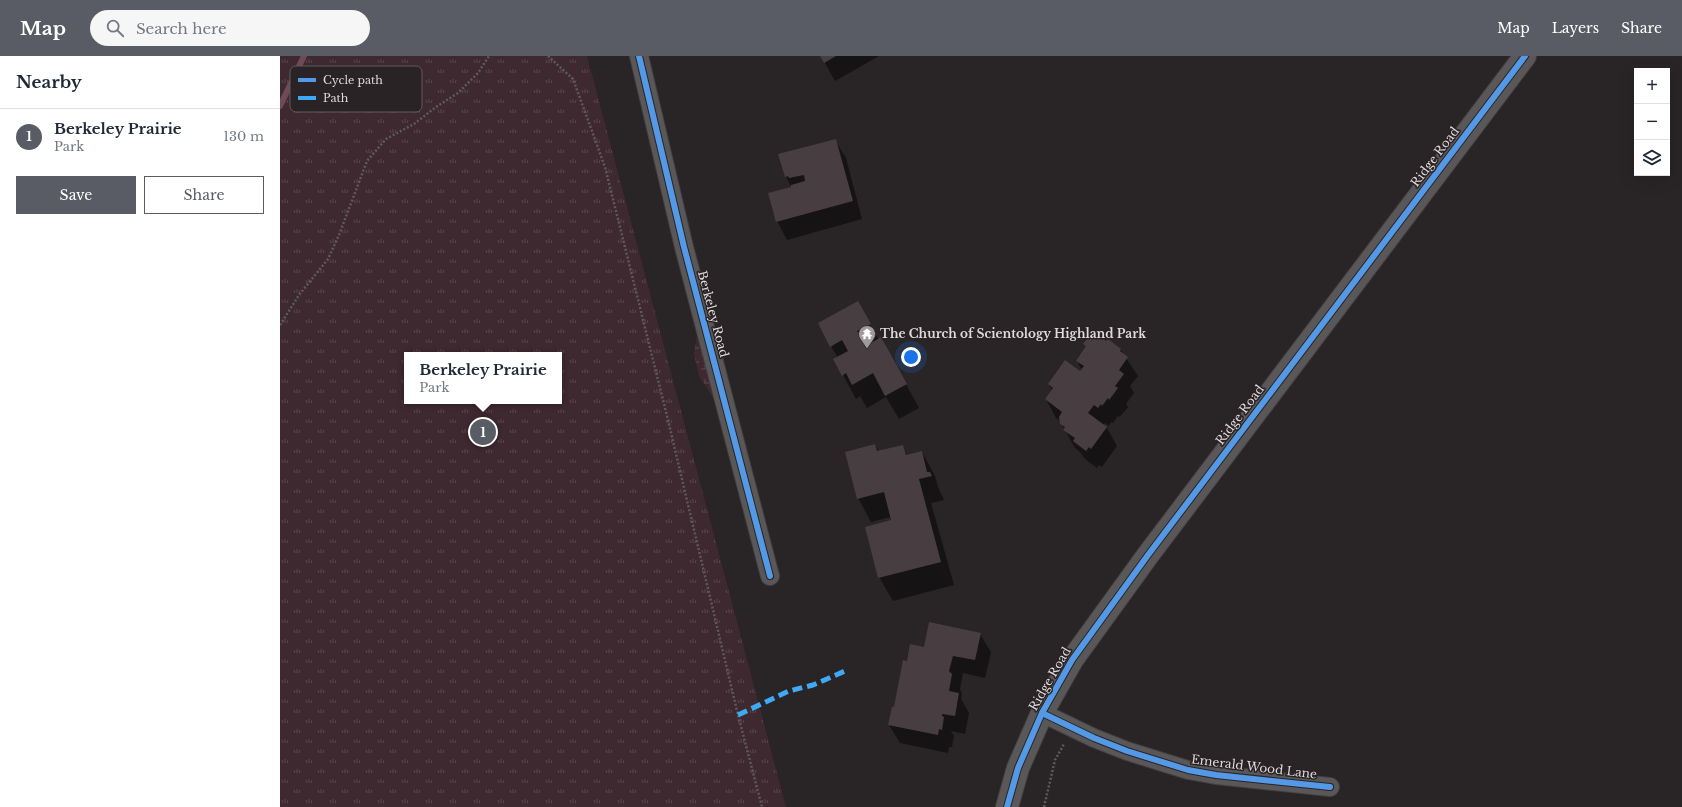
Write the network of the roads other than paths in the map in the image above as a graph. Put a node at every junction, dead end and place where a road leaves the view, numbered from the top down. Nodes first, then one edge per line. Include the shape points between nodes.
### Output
1 (639, 56) edge
2 (1525, 56) edge
3 (770, 576) dead end
4 (1042, 713) junction
5 (1330, 787) dead end
6 (1007, 807) edge

1 - 3 street, Berkeley Road via 684,247
2 - 4 street, Ridge Road via 1148,555 1072,660
4 - 5 street, Emerald Wood Lane via 1127,752 1188,770
4 - 6 street, Ridge Road via 1018,768

